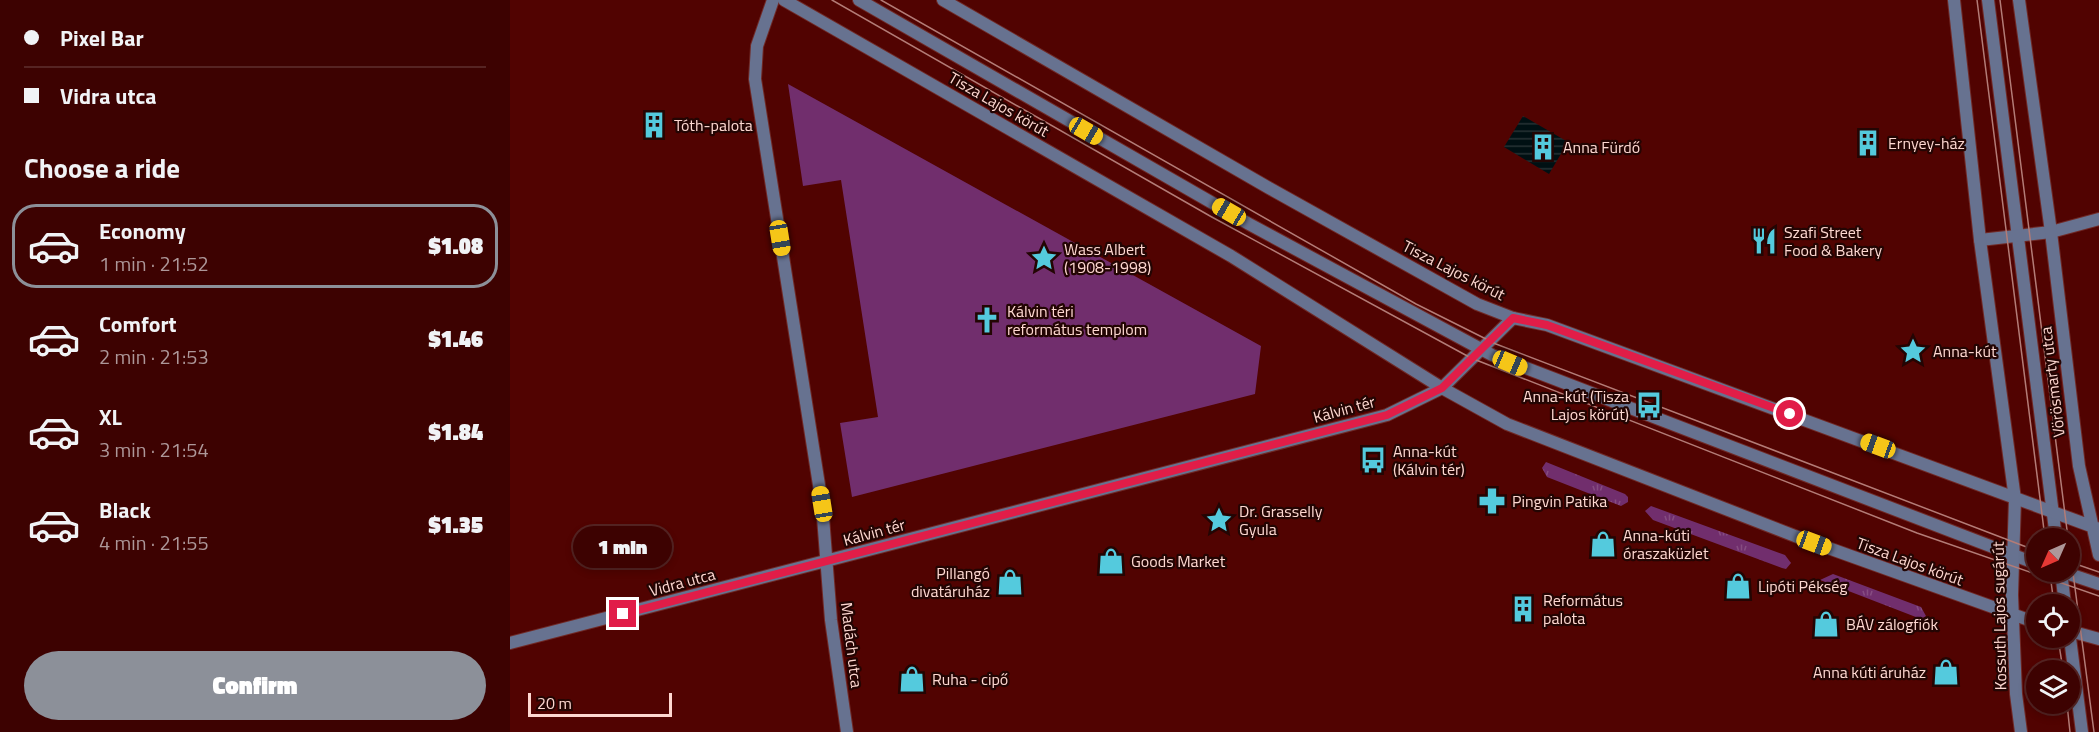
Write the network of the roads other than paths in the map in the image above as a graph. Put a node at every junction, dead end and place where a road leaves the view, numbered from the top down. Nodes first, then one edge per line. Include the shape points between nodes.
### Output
1 (773, 0) edge
2 (784, 0) edge
3 (859, 0) edge
4 (943, 0) edge
5 (1954, 0) edge
6 (1988, 0) edge
7 (2019, 0) edge
8 (2099, 219) edge
9 (2051, 232) junction
10 (2018, 236) junction
11 (1980, 240) junction
12 (1513, 318) junction
13 (1480, 349) junction
14 (1442, 388) junction
15 (2015, 499) junction
16 (2053, 513) junction
17 (2055, 528) edge
18 (2095, 528) edge
19 (2013, 555) junction
20 (2099, 555) edge
21 (2026, 560) edge
22 (826, 561) junction
23 (2080, 578) edge
24 (2099, 584) edge
25 (2013, 616) junction
26 (2026, 620) edge
27 (2080, 634) edge
28 (2099, 639) edge
29 (510, 643) edge
30 (2071, 648) edge
31 (847, 732) edge
32 (2021, 732) edge
33 (2082, 732) edge

1 - 22 street, Kálvin tér via 757,46 755,80 822,504
2 - 14 street, Tisza Lajos körút via 1231,256
3 - 13 street, Tisza Lajos körút via 1249,224
4 - 12 street, Tisza Lajos körút via 1311,212 1477,304
5 - 11 street
6 - 10 street
7 - 9 street, Vörösmarty utca
8 - 9 street
9 - 10 street
9 - 18 street, Vörösmarty utca via 2079,466
10 - 11 street
10 - 16 street
11 - 15 street
12 - 13 street, Tisza Lajos körút
12 - 15 street, Tisza Lajos körút via 1558,329
13 - 14 street, Tisza Lajos körút
13 - 19 street, Tisza Lajos körút
14 - 22 street, Kálvin tér via 1387,415
14 - 25 street, Tisza Lajos körút via 1507,424
15 - 16 street, Tisza Lajos körút
15 - 19 street, Kossuth Lajos sugárút
16 - 17 street
16 - 18 street, Tisza Lajos körút
18 - 20 street
19 - 21 street, Tisza Lajos körút
19 - 25 street, Kossuth Lajos sugárút
22 - 29 street, Vidra utca
22 - 31 street, Madách utca
23 - 24 street
25 - 26 street, Tisza Lajos körút
25 - 32 street, Kossuth Lajos sugárút
27 - 28 street
30 - 33 street

